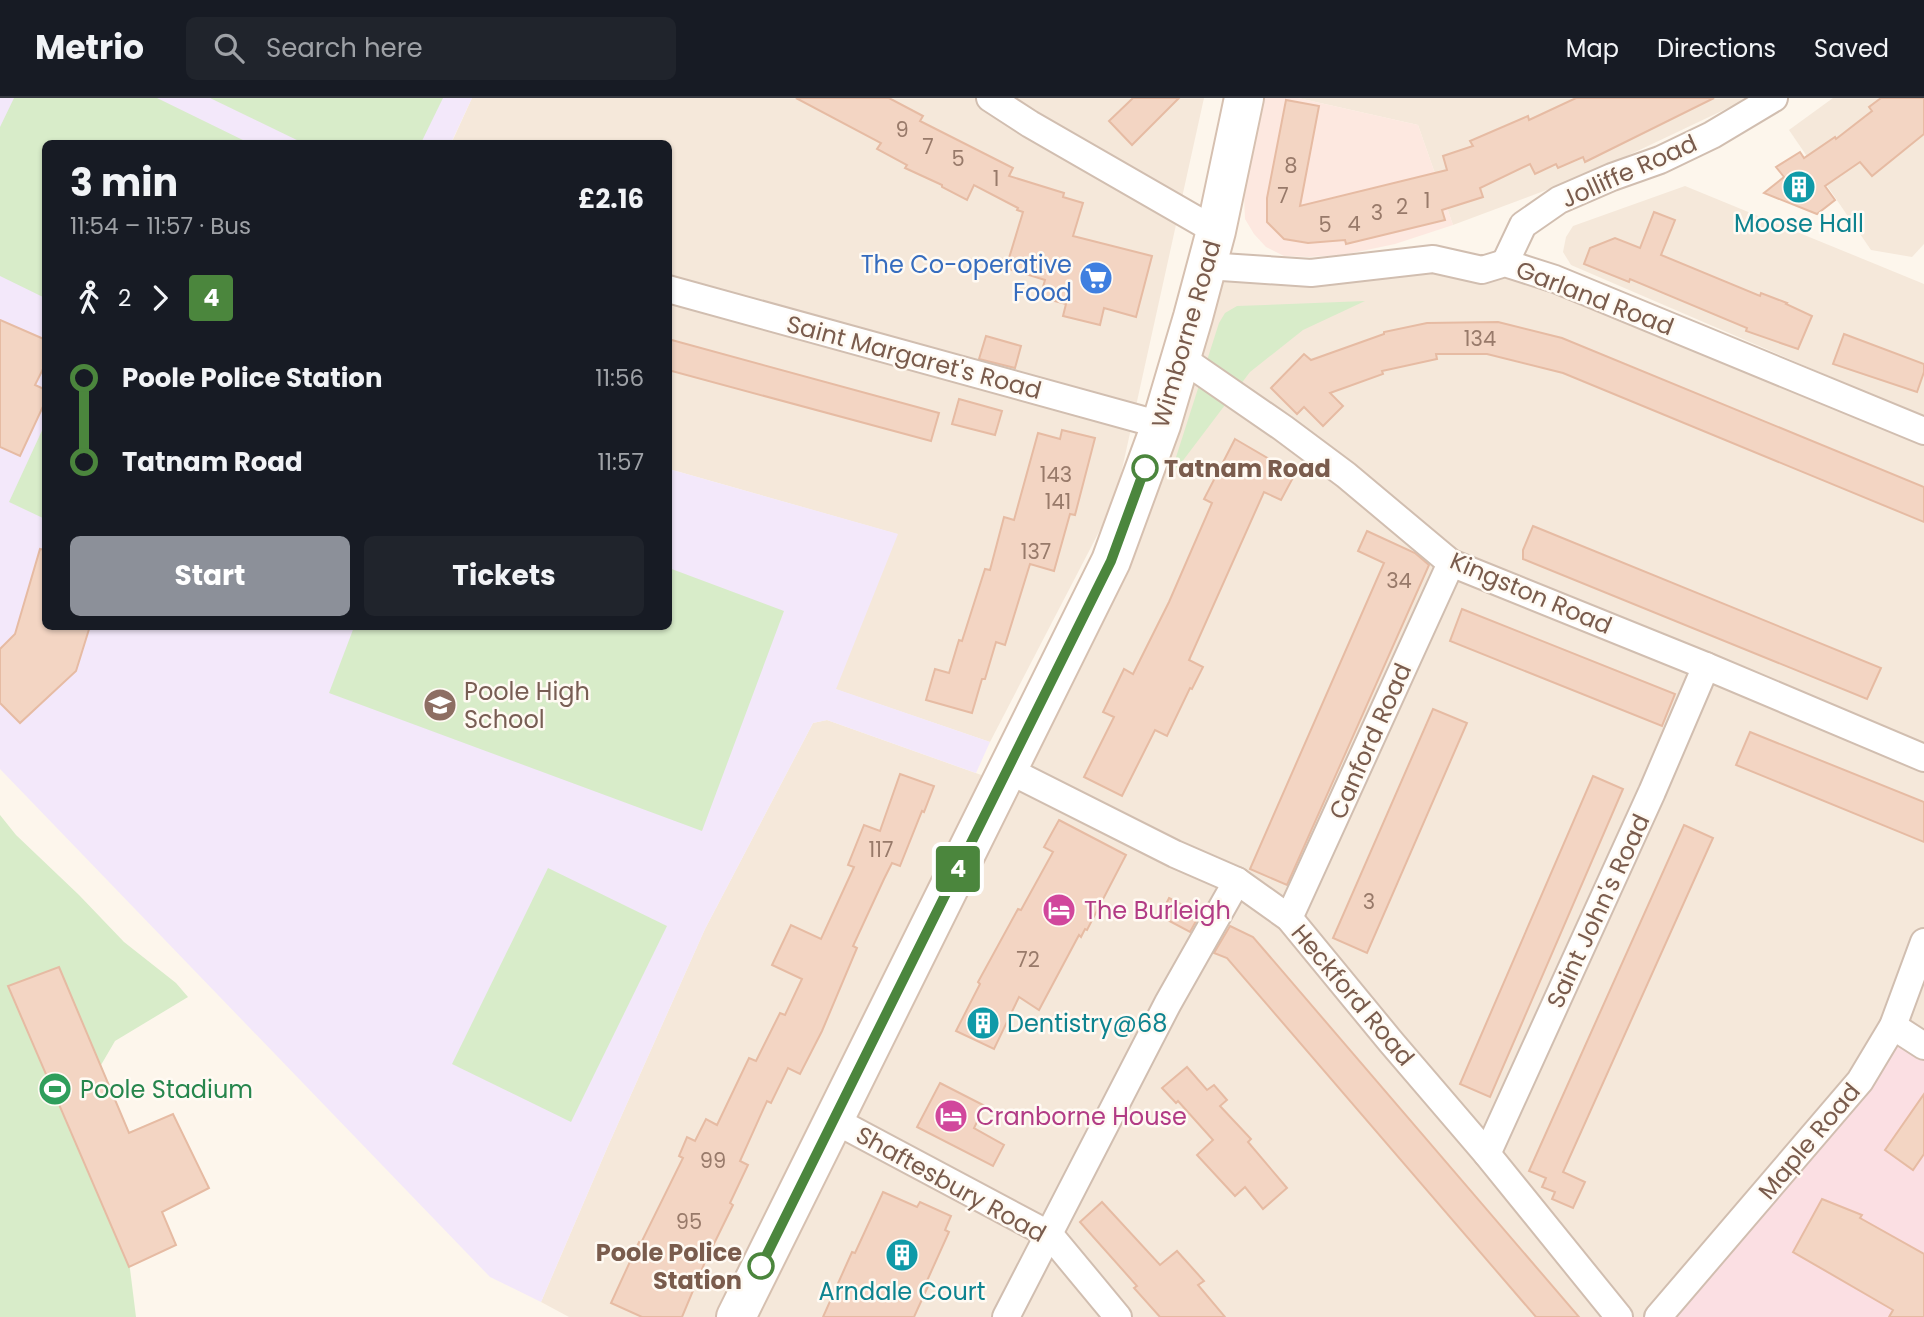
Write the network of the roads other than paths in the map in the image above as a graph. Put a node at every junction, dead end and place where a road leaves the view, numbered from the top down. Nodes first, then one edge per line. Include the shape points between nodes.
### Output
1 (990, 98) edge
2 (1244, 98) edge
3 (1774, 98) edge
4 (1212, 248) junction
5 (1505, 263) junction
6 (672, 290) edge
7 (1180, 356) junction
8 (1161, 425) junction
9 (1924, 431) edge
10 (1451, 563) junction
11 (1706, 666) junction
12 (1924, 758) edge
13 (1008, 770) junction
14 (1237, 881) junction
15 (1289, 918) junction
16 (1924, 942) edge
17 (1894, 1026) junction
18 (1924, 1046) edge
19 (834, 1121) junction
20 (1487, 1154) junction
21 (1050, 1235) junction
22 (736, 1317) edge
23 (1006, 1317) edge
24 (1118, 1317) edge
25 (1619, 1317) edge
26 (1658, 1317) edge

1 - 4 street
2 - 4 main road, Wimborne Road
3 - 5 street, Jolliffe Road via 1660,160 1559,200 1522,225
4 - 5 street, Garland Road via 1311,273 1433,259 1482,270
4 - 7 main road, Wimborne Road
5 - 9 street, Garland Road via 1555,279
6 - 8 street, Saint Margaret's Road
7 - 8 main road, Wimborne Road
7 - 10 street, Kingston Road via 1346,475
8 - 13 main road, Wimborne Road via 1111,561
10 - 11 street, Kingston Road
10 - 15 street, Canford Road
11 - 12 street, Kingston Road
11 - 20 street, Saint John's Road
13 - 14 street, Heckford Road
13 - 19 main road, Wimborne Road
14 - 15 street, Heckford Road
14 - 21 street via 1168,1003
15 - 20 street, Heckford Road
16 - 17 street, Maple Road
17 - 18 street
17 - 26 street, Maple Road via 1860,1081
19 - 21 street, Shaftesbury Road
19 - 22 main road, Wimborne Road
20 - 25 street, Heckford Road
21 - 23 street
21 - 24 street, Shaftesbury Road

